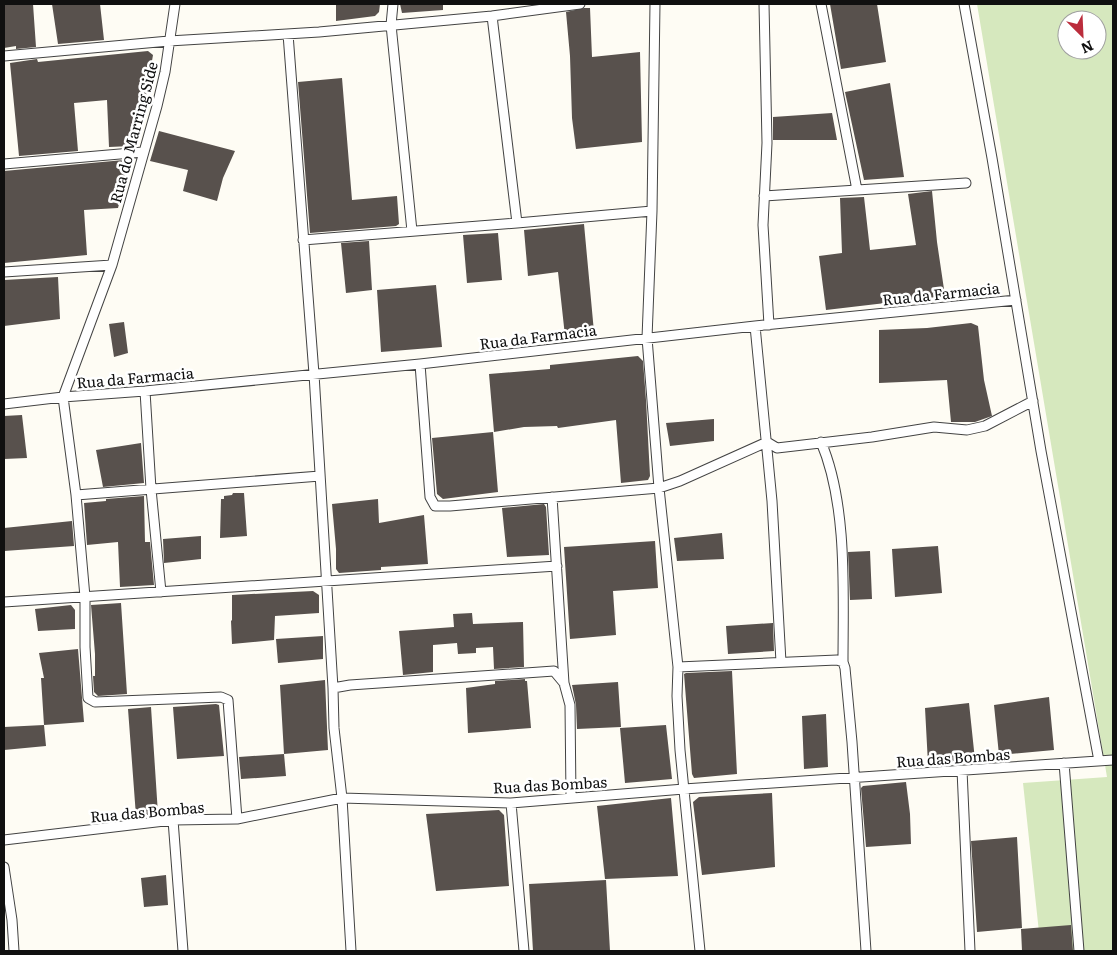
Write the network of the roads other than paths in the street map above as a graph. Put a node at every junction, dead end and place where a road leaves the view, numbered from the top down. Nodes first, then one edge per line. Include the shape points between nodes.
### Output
1 (175, 4) edge
2 (394, 4) edge
3 (580, 4) edge
4 (655, 4) edge
5 (764, 4) edge
6 (821, 4) edge
7 (964, 4) edge
8 (492, 16) junction
9 (391, 25) junction
10 (288, 34) junction
11 (169, 40) junction
12 (4, 56) edge
13 (144, 152) junction
14 (4, 164) edge
15 (966, 183) dead end
16 (857, 190) junction
17 (764, 196) junction
18 (652, 211) junction
19 (517, 224) junction
20 (412, 232) junction
21 (303, 240) junction
22 (112, 265) junction
23 (4, 272) edge
24 (1016, 300) junction
25 (769, 325) junction
26 (755, 326) junction
27 (648, 338) junction
28 (420, 364) junction
29 (314, 374) junction
30 (145, 391) junction
31 (63, 396) junction
32 (1033, 401) junction
33 (4, 404) edge
34 (767, 442) junction
35 (821, 442) junction
36 (320, 476) junction
37 (659, 488) junction
38 (152, 489) junction
39 (76, 495) junction
40 (552, 497) junction
41 (557, 566) junction
42 (326, 582) junction
43 (161, 592) junction
44 (85, 597) junction
45 (4, 602) edge
46 (781, 662) junction
47 (842, 662) junction
48 (678, 667) junction
49 (564, 683) junction
50 (333, 688) junction
51 (1113, 760) edge
52 (1099, 761) junction
53 (1064, 763) junction
54 (962, 770) junction
55 (855, 778) junction
56 (684, 789) junction
57 (342, 798) junction
58 (571, 798) junction
59 (511, 803) junction
60 (237, 819) junction
61 (173, 820) junction
62 (4, 840) edge
63 (4, 867) edge
64 (4, 914) edge
65 (12, 920) junction
66 (14, 951) edge
67 (183, 951) edge
68 (351, 951) edge
69 (524, 951) edge
70 (700, 951) edge
71 (866, 951) edge
72 (970, 951) edge
73 (1078, 951) edge

1 - 11 street, Rua do Marring Side
2 - 9 street
3 - 8 street
4 - 18 street
5 - 17 street via 767,142
6 - 16 street
7 - 24 street
8 - 9 street
8 - 19 street
9 - 10 street
9 - 20 street
10 - 11 street
10 - 21 street
11 - 12 street
11 - 13 street, Rua do Marring Side via 165,72
13 - 14 street
13 - 22 street, Rua do Marring Side
15 - 16 street
16 - 17 street
17 - 25 street
18 - 19 street
18 - 27 street
19 - 20 street
20 - 21 street
21 - 29 street
22 - 23 street
22 - 31 street, Rua do Marring Side
24 - 25 street, Rua da Farmacia
24 - 32 street
25 - 26 street, Rua da Farmacia
26 - 27 street, Rua da Farmacia
26 - 34 street
27 - 28 street, Rua da Farmacia
27 - 37 street
28 - 29 street, Rua da Farmacia
28 - 40 street via 430,497 435,506
29 - 30 street, Rua da Farmacia
29 - 36 street
30 - 31 street, Rua da Farmacia
30 - 38 street
31 - 33 street, Rua da Farmacia
31 - 39 street
32 - 35 street via 985,426 967,430 934,427
32 - 52 street
34 - 35 street via 777,448
34 - 37 street
34 - 46 street
35 - 47 street via 834,489 841,539
36 - 38 street
36 - 42 street
37 - 40 street
37 - 48 street
38 - 39 street
38 - 43 street
39 - 44 street
40 - 41 street
41 - 42 street
41 - 49 street
42 - 43 street
42 - 50 street
43 - 44 street
44 - 45 street
44 - 60 street via 88,698 95,702 221,697 228,700
46 - 47 street
46 - 48 street
47 - 55 street
48 - 56 street
49 - 50 street via 554,671
49 - 58 street via 570,705
50 - 57 street
51 - 52 street, Rua das Bombas
52 - 53 street, Rua das Bombas
53 - 54 street, Rua das Bombas
53 - 73 street
54 - 55 street, Rua das Bombas
54 - 72 street
55 - 56 street, Rua das Bombas
55 - 71 street
56 - 58 street, Rua das Bombas
56 - 70 street
57 - 59 street, Rua das Bombas
57 - 60 street, Rua das Bombas
57 - 68 street
58 - 59 street, Rua das Bombas
59 - 69 street
60 - 61 street, Rua das Bombas
61 - 62 street, Rua das Bombas
61 - 67 street
63 - 65 street
64 - 65 street
65 - 66 street

